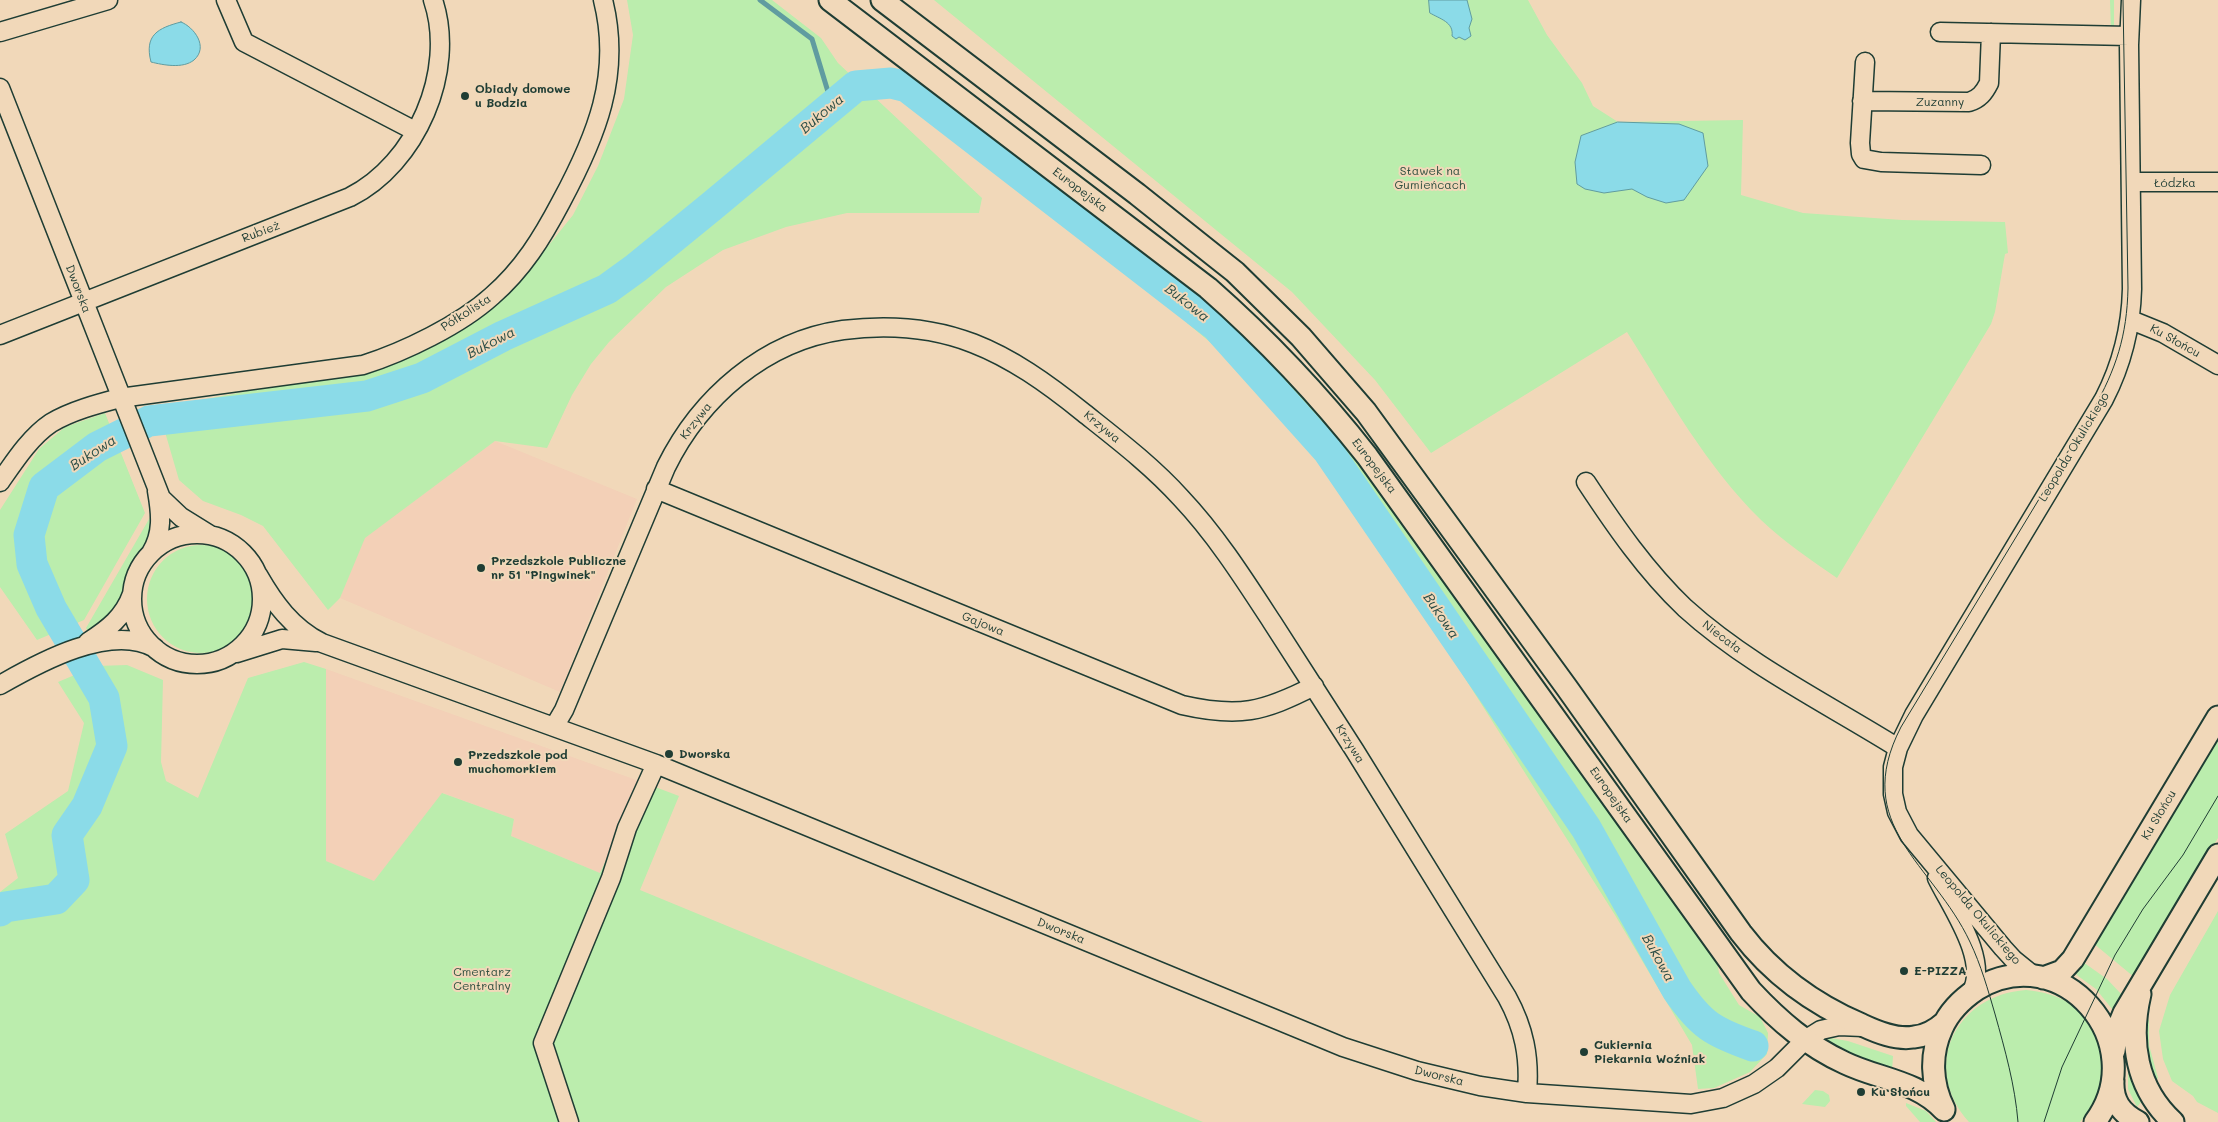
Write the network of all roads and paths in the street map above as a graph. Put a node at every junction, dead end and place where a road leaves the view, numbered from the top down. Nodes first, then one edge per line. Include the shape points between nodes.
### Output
1 (108, 0) edge
2 (226, 0) edge
3 (433, 0) edge
4 (603, 0) edge
5 (830, 0) edge
6 (882, 0) edge
7 (2131, 0) edge
8 (0, 32) edge
9 (1940, 32) dead end
10 (1991, 33) junction
11 (2129, 36) junction
12 (1865, 62) dead end
13 (0, 88) edge
14 (1862, 101) junction
15 (416, 130) junction
16 (1982, 165) dead end
17 (2131, 182) junction
18 (2218, 182) edge
19 (83, 301) junction
20 (2131, 320) junction
21 (0, 335) edge
22 (2218, 365) edge
23 (120, 398) junction
24 (0, 482) edge
25 (1586, 482) dead end
26 (157, 488) junction
27 (656, 489) junction
28 (210, 535) junction
29 (150, 554) junction
30 (258, 575) junction
31 (133, 590) junction
32 (322, 643) junction
33 (156, 648) junction
34 (77, 649) junction
35 (224, 658) junction
36 (0, 685) edge
37 (1314, 686) junction
38 (2218, 717) edge
39 (554, 726) junction
40 (1898, 748) junction
41 (656, 764) junction
42 (1922, 851) junction
43 (2218, 855) edge
44 (2147, 974) junction
45 (2039, 978) junction
46 (1971, 993) junction
47 (1945, 1022) junction
48 (1866, 1028) junction
49 (1805, 1040) junction
50 (2113, 1070) junction
51 (1527, 1093) junction
52 (1948, 1116) edge
53 (570, 1122) edge
54 (2095, 1122) edge
55 (2138, 1122) edge
56 (2173, 1122) edge

1 - 8 street
2 - 15 street via 244,42
3 - 15 street, Rubież via 439,35 438,69
4 - 23 street, Półkolista via 609,33 608,72 602,110 590,146 531,254 492,296 463,318 419,342 363,365
5 - 49 main road, Europejska via 1208,288 1303,379 1367,456 1751,991 1778,1020
6 - 48 main road, Europejska via 1235,272 1295,331 1372,420 1755,951 1796,989
7 - 11 street, Leopolda Okulickiego
9 - 10 street
10 - 11 street
10 - 14 street, Zuzanny via 1989,83 1976,100
11 - 17 street, Leopolda Okulickiego
12 - 14 street
13 - 19 street, Dworska
14 - 16 street via 1860,154 1864,159
15 - 19 street, Rubież via 386,170 359,193
17 - 18 street, Łódzka
17 - 20 street, Leopolda Okulickiego
19 - 21 street, Rubież
19 - 23 street, Dworska
20 - 22 street, Ku Słońcu via 2163,333
20 - 40 street, Leopolda Okulickiego via 2122,357 2104,399
23 - 24 street via 50,424 27,446
23 - 26 street, Dworska
25 - 40 street, Niecała via 1626,540 1684,607 1741,652
26 - 28 street, Dworska via 161,498 177,514
26 - 29 street, Dworska via 160,526 156,545
27 - 37 street, Gajowa via 1182,705 1224,712 1252,711 1275,705
27 - 37 street, Krzywa via 673,453 700,414 734,380 770,354 823,334 859,328 911,329 959,337 1028,370 1161,477 1222,550
27 - 39 street, Krzywa via 567,703
28 - 29 street via 178,537
28 - 30 street via 239,549
29 - 31 street via 141,567
30 - 32 street, Dworska via 288,618 305,634
30 - 35 street via 262,599 258,623 244,643
31 - 33 street via 137,622
31 - 34 street via 117,621
32 - 35 street, Dworska via 282,639
32 - 39 street, Dworska
33 - 34 street via 129,640
33 - 35 street via 177,660 193,663
34 - 36 street
37 - 51 street, Krzywa via 1514,1010 1526,1044
38 - 45 main road, Ku Słońcu via 2073,959 2062,971
39 - 41 street, Dworska
40 - 42 street, Leopolda Okulickiego via 1892,778 1894,804 1905,829
41 - 51 street, Dworska via 1343,1047 1430,1074
41 - 53 street via 627,828 608,887 544,1043
42 - 45 street, Leopolda Okulickiego via 2009,954
42 - 46 street, Leopolda Okulickiego via 1974,957 1977,977
43 - 44 main road
44 - 50 main road via 2119,1022 2114,1039
44 - 56 main road via 2136,1017 2137,1062 2148,1091
45 - 46 main road via 2018,976 2002,979
45 - 50 main road via 2068,988 2094,1009 2108,1034
46 - 47 main road via 1954,1008
47 - 48 main road, Europejska via 1929,1033 1913,1038
47 - 52 main road via 1936,1044 1933,1066 1936,1088
48 - 49 street, Europejska via 1833,1027
49 - 51 street, Dworska via 1765,1078 1734,1094 1708,1102 1677,1104
49 - 52 main road, Europejska via 1856,1069 1920,1090
50 - 54 main road via 2105,1106
50 - 55 main road via 2117,1104

